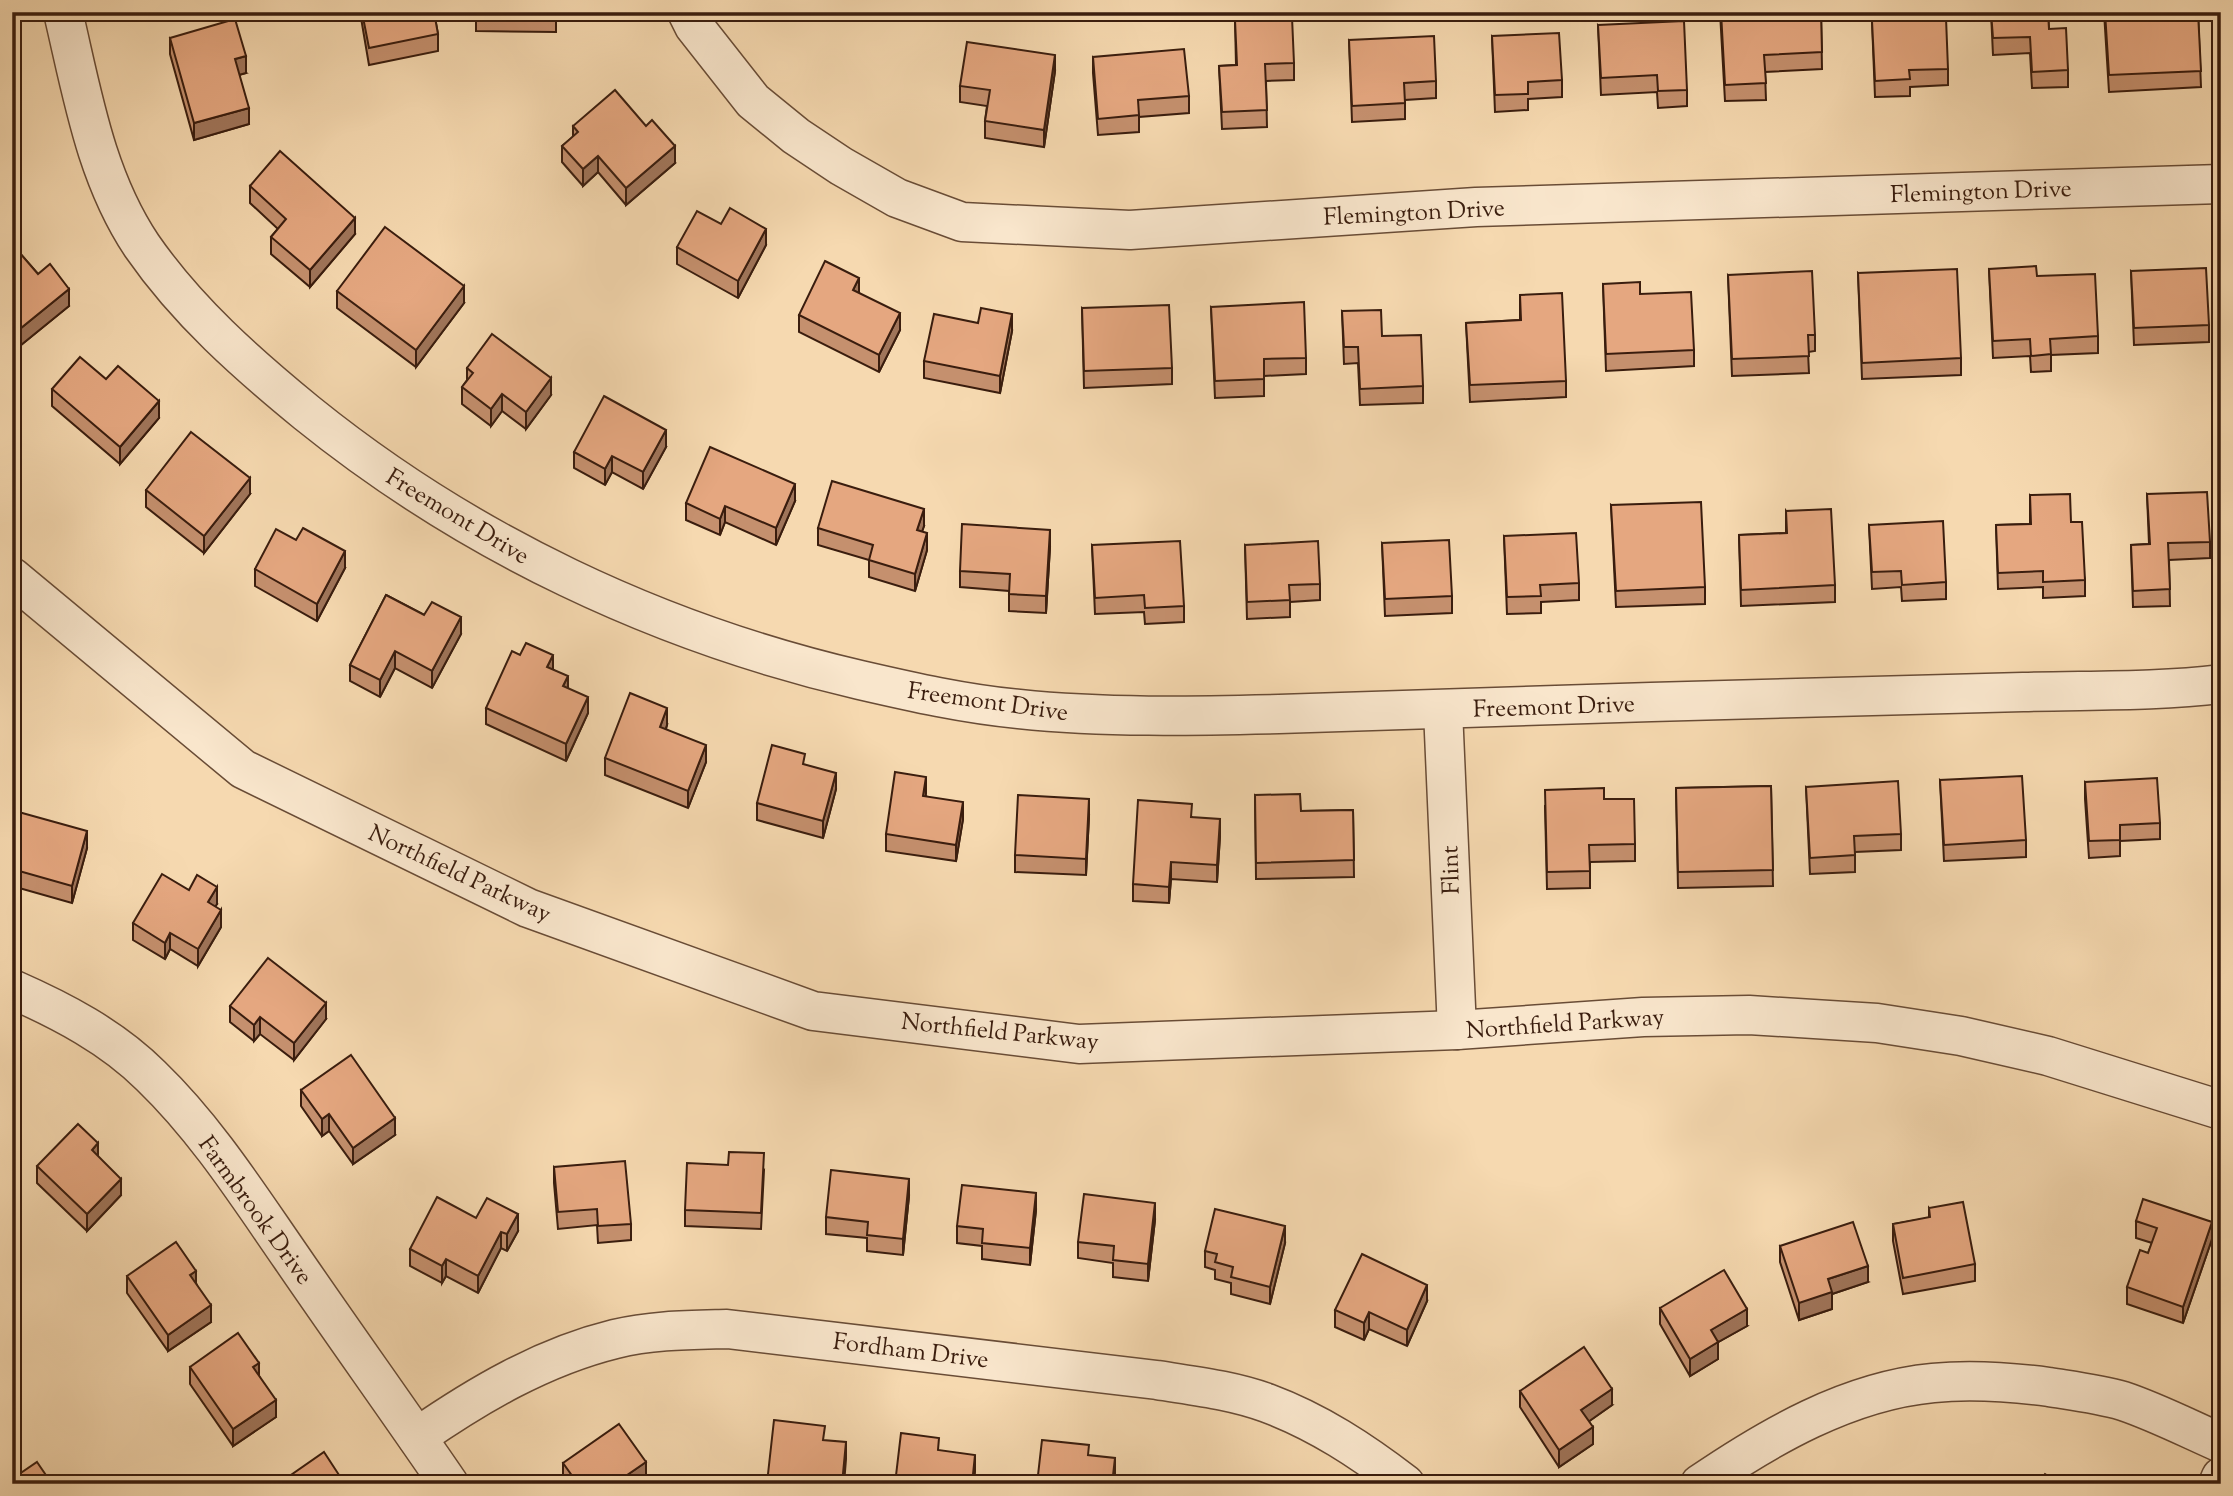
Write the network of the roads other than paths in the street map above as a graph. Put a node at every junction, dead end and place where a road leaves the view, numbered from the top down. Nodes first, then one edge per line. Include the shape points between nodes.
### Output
1 (63, 12) edge
2 (687, 12) edge
3 (2221, 184) edge
4 (12, 577) edge
5 (2221, 684) edge
6 (1443, 710) junction
7 (12, 989) edge
8 (1457, 1030) junction
9 (2221, 1110) edge
10 (417, 1437) junction
11 (2221, 1443) edge
12 (2221, 1477) edge
13 (449, 1484) edge
14 (1405, 1484) edge
15 (1700, 1484) edge
16 (2218, 1484) edge

1 - 6 street, Freemont Drive via 89,124 120,207 140,243 214,333 332,433 425,498 578,584 736,647 803,667 962,701 1107,716
2 - 3 street, Flemington Drive via 753,101 796,136 897,198 962,222 1129,230 1476,207
4 - 8 street, Northfield Parkway via 243,769 527,908 813,1011 1079,1044
5 - 6 street, Freemont Drive via 2171,690
6 - 8 street, Flint
7 - 10 street, Farmbrook Drive via 57,1009 104,1038 150,1075 191,1119
8 - 9 street, Northfield Parkway via 1735,1015 1877,1023 2048,1056
10 - 13 street, Farmbrook Drive
10 - 14 street, Fordham Drive via 487,1390 575,1352 615,1339 672,1330 727,1329 1217,1389 1306,1419
11 - 15 street via 2123,1402 2078,1391 1984,1381 1931,1382 1879,1393 1815,1416
12 - 16 street

